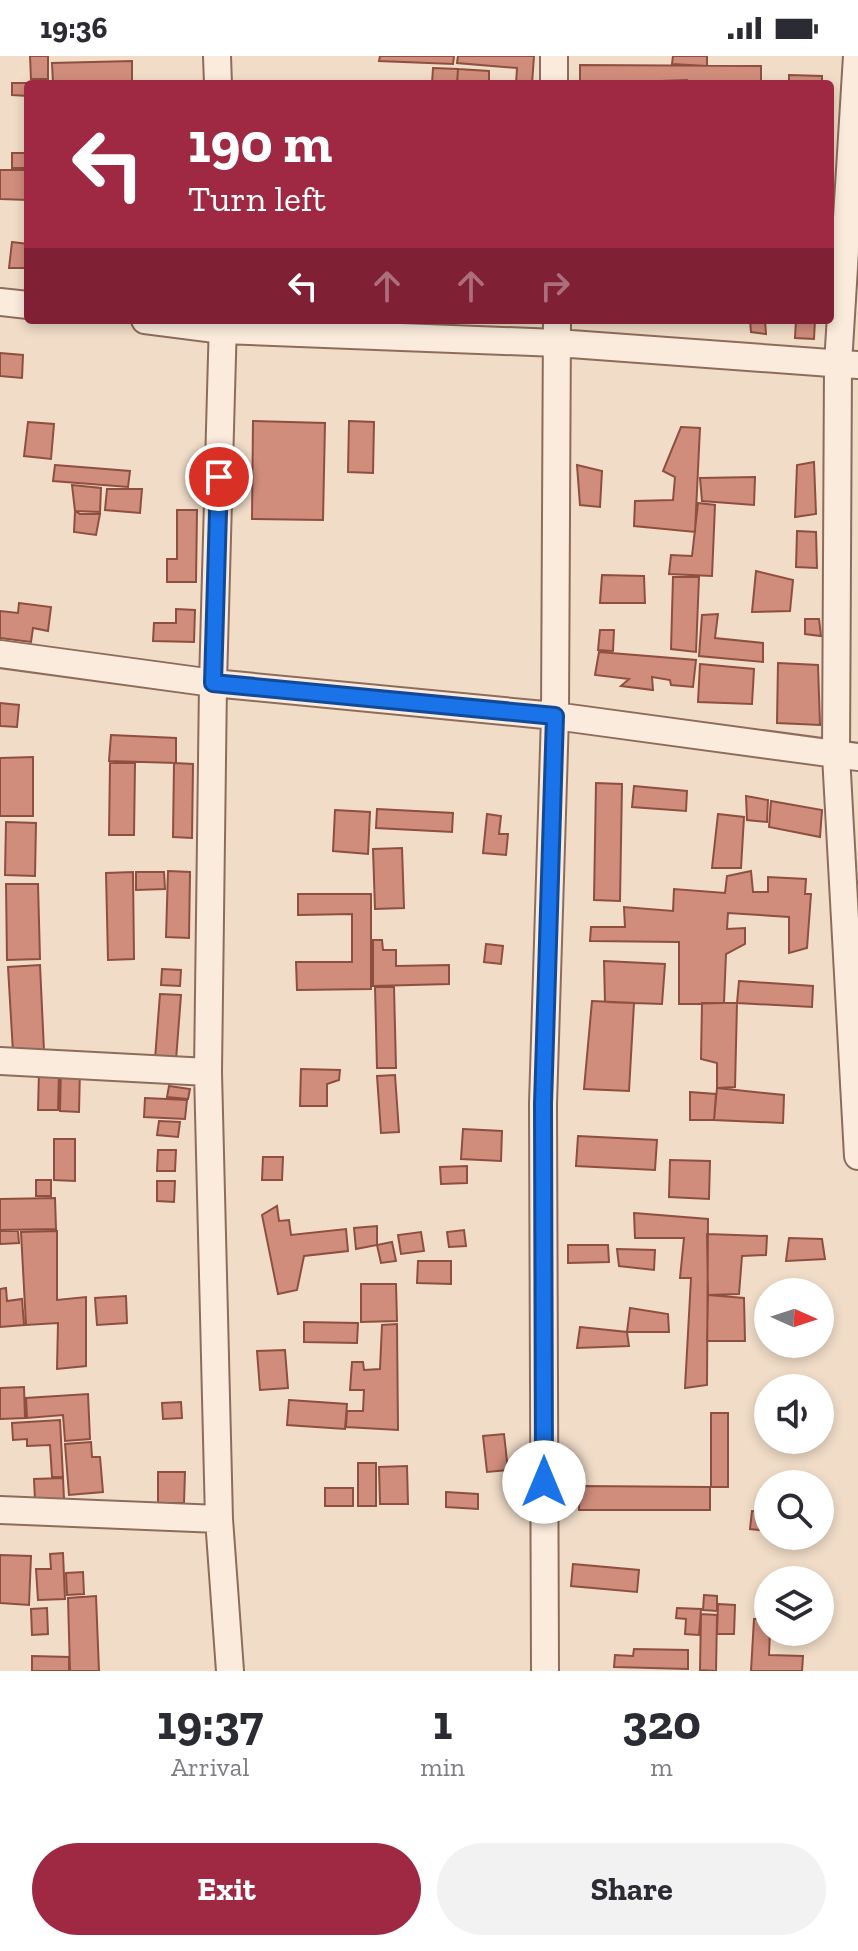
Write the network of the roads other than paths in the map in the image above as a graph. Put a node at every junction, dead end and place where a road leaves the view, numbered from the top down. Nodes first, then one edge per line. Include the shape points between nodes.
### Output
1 (217, 56) edge
2 (554, 56) edge
3 (857, 56) edge
4 (218, 80) edge
5 (554, 80) edge
6 (0, 302) edge
7 (24, 305) edge
8 (223, 325) edge
9 (557, 331) edge
10 (848, 364) edge
11 (0, 654) edge
12 (213, 683) junction
13 (555, 716) junction
14 (847, 756) edge
15 (0, 1061) edge
16 (208, 1072) junction
17 (858, 1156) edge
18 (0, 1510) edge
19 (219, 1519) junction
20 (230, 1671) edge
21 (545, 1671) edge

1 - 4 street
2 - 5 street
3 - 10 street
6 - 7 street
8 - 9 street
8 - 12 street
9 - 10 street
9 - 13 street
10 - 14 street
11 - 12 street
12 - 13 street
12 - 16 street
13 - 14 street
13 - 21 street via 543,1104
14 - 17 street
15 - 16 street
16 - 19 street
18 - 19 street
19 - 20 street

